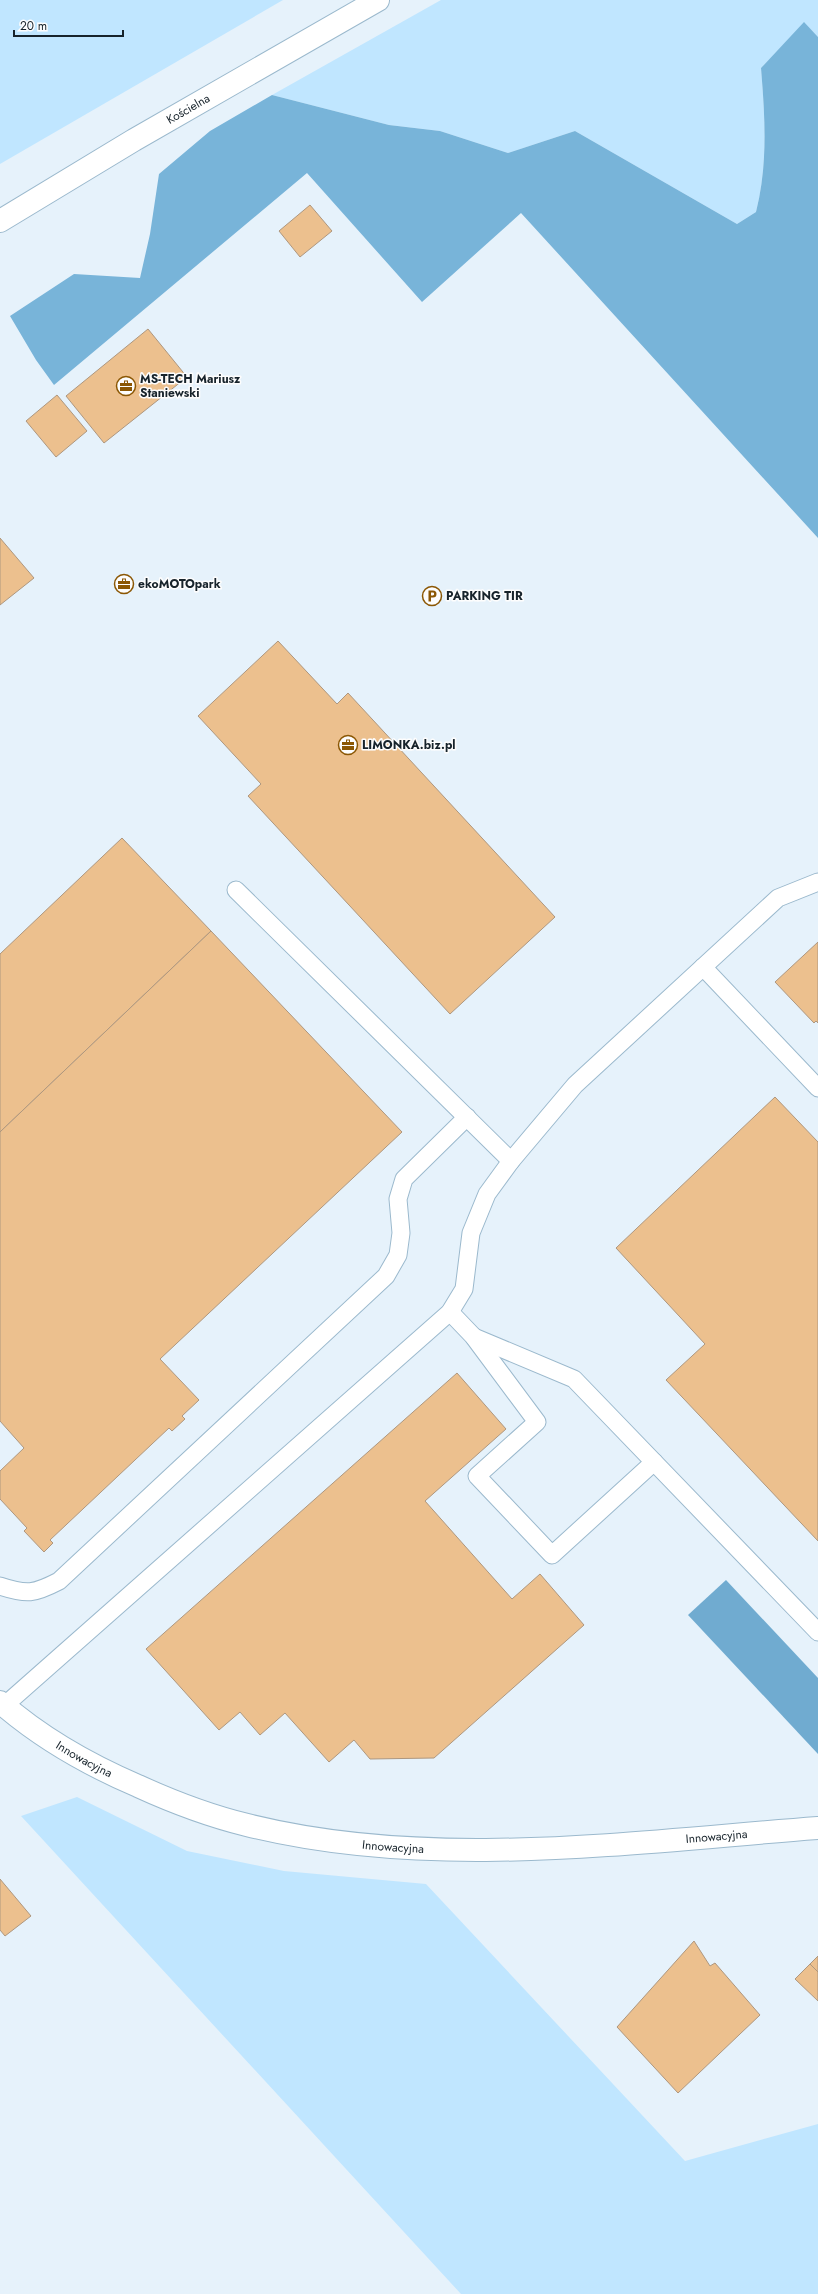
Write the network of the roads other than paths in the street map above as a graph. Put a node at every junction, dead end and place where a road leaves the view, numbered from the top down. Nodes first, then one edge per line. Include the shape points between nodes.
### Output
1 (378, 0) edge
2 (0, 221) edge
3 (818, 882) edge
4 (236, 890) dead end
5 (703, 967) junction
6 (818, 1088) edge
7 (467, 1117) junction
8 (511, 1161) junction
9 (450, 1312) junction
10 (473, 1336) junction
11 (654, 1462) junction
12 (0, 1586) edge
13 (818, 1632) edge
14 (2, 1704) edge
15 (818, 1828) edge

1 - 2 street, Kościelna via 134,140
3 - 5 lane via 778,898
4 - 7 lane
5 - 6 lane
5 - 8 lane via 575,1085
7 - 8 lane
7 - 12 lane via 404,1179 398,1199 401,1233 398,1255 386,1276 59,1581 40,1590 21,1593
8 - 9 lane via 487,1194 471,1233 464,1289
9 - 10 lane
9 - 14 lane
10 - 11 lane via 574,1379
10 - 11 lane via 537,1422 476,1476 552,1555
11 - 13 lane
14 - 15 street, Innowacyjna via 50,1740 102,1771 176,1803 246,1825 320,1840 393,1848 488,1851

